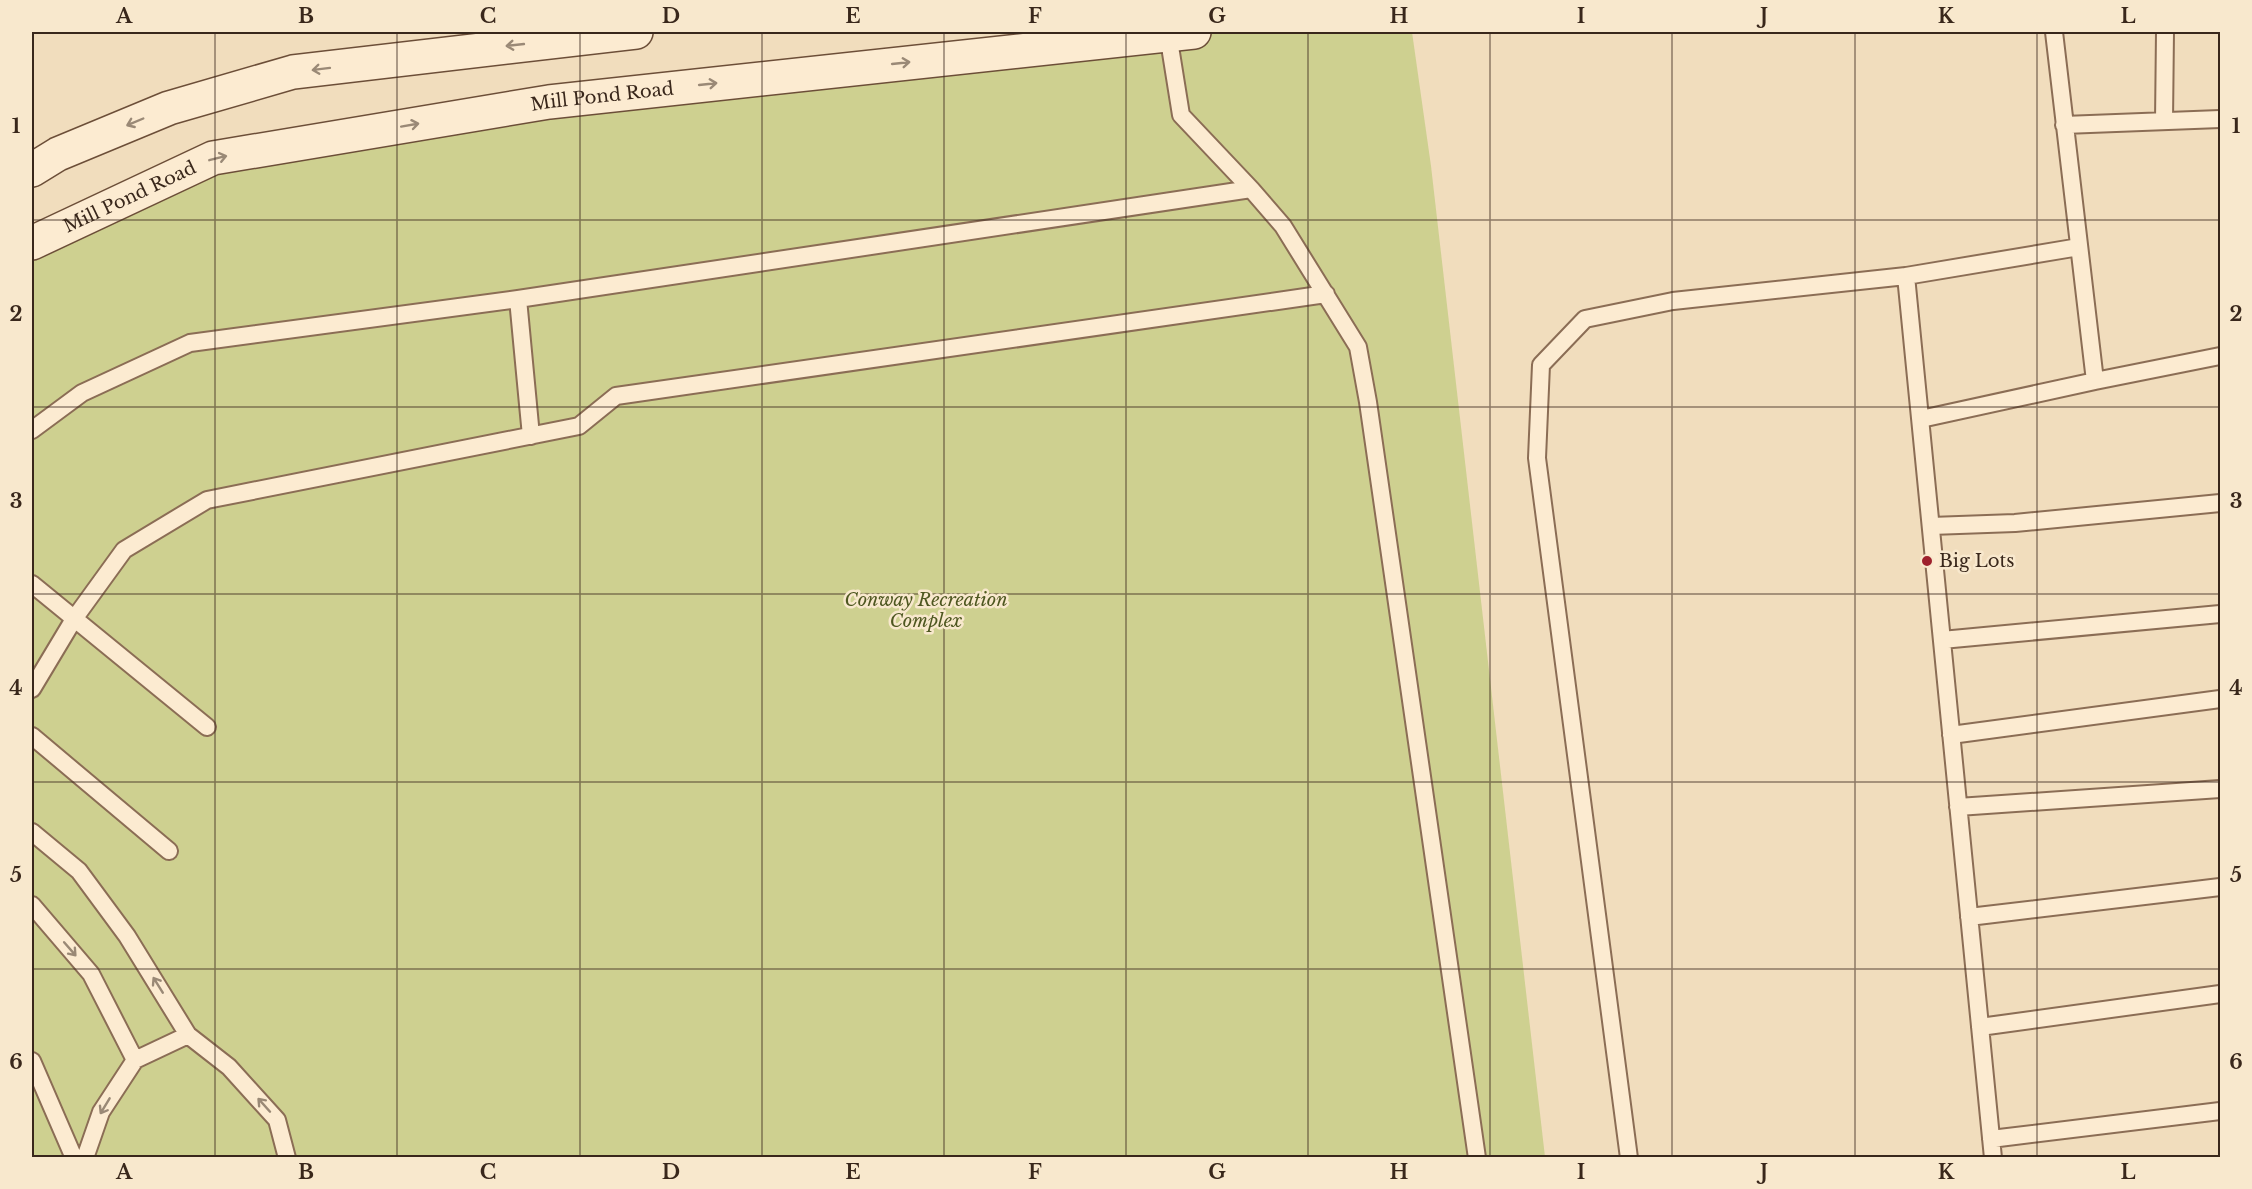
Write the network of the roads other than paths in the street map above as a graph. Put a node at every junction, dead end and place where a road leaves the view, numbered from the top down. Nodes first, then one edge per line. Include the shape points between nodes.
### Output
1 (636, 32) edge
2 (2054, 32) edge
3 (2165, 32) edge
4 (1181, 33) edge
5 (2220, 119) edge
6 (2164, 121) junction
7 (2064, 125) junction
8 (32, 170) edge
9 (1251, 189) junction
10 (32, 243) edge
11 (2079, 248) junction
12 (1906, 276) junction
13 (1326, 294) junction
14 (518, 299) junction
15 (2220, 356) edge
16 (2095, 381) junction
17 (1920, 419) junction
18 (32, 430) edge
19 (531, 436) junction
20 (2220, 503) edge
21 (1931, 526) junction
22 (32, 584) edge
23 (2220, 614) edge
24 (74, 619) junction
25 (1942, 640) junction
26 (32, 689) edge
27 (2220, 699) edge
28 (207, 727) dead end
29 (1951, 735) junction
30 (32, 736) edge
31 (2220, 789) edge
32 (1958, 807) junction
33 (32, 832) edge
34 (169, 851) dead end
35 (2220, 887) edge
36 (32, 905) edge
37 (1969, 917) junction
38 (2220, 994) edge
39 (1980, 1027) junction
40 (188, 1035) junction
41 (135, 1060) junction
42 (32, 1061) edge
43 (2220, 1111) edge
44 (1991, 1139) junction
45 (74, 1158) edge
46 (85, 1158) edge
47 (286, 1158) edge
48 (1477, 1158) edge
49 (1629, 1158) edge
50 (1993, 1158) edge

1 -> 8 main road via 293,72 169,108 58,154
2 - 7 lane
3 - 6 lane
4 - 9 lane via 1181,115
10 -> 4 main road, Mill Pond Road via 213,158 549,102
5 - 6 lane
6 - 7 lane
7 - 11 lane
9 - 13 lane via 1283,226
9 - 14 lane
11 - 12 lane
11 - 16 lane
12 - 17 lane
12 - 49 lane via 1673,301 1585,319 1540,365 1537,458
13 - 19 lane via 616,396 579,426
13 - 48 lane via 1359,347
14 - 18 lane via 190,343 82,393
14 - 19 lane
15 - 16 lane
16 - 17 lane
17 - 21 lane
19 - 24 lane via 207,500 124,550
20 - 21 lane via 2015,523
21 - 25 lane
22 - 24 lane
23 - 25 lane
24 - 26 lane
24 - 28 lane
25 - 29 lane
27 - 29 lane
29 - 32 lane
30 - 34 lane
31 - 32 lane
32 - 37 lane
40 -> 33 lane via 127,936 79,872
35 - 37 lane
36 -> 41 lane via 91,974
37 - 39 lane
38 - 39 lane
39 - 44 lane
40 - 41 lane
47 -> 40 lane via 277,1120 229,1067
41 -> 46 lane via 101,1112
42 - 45 lane
43 - 44 lane
44 - 50 lane

